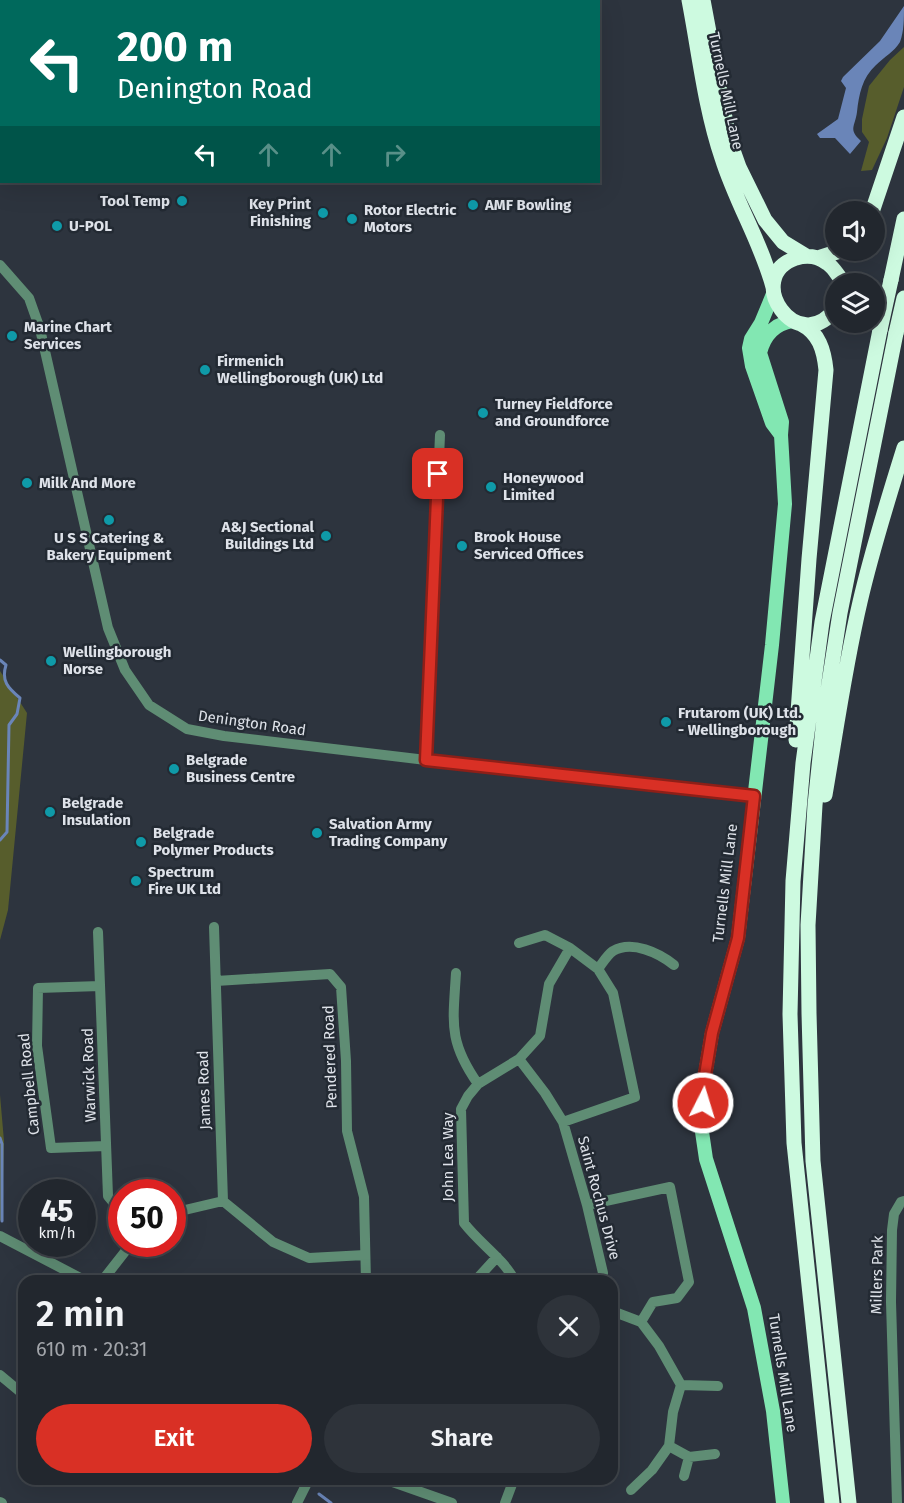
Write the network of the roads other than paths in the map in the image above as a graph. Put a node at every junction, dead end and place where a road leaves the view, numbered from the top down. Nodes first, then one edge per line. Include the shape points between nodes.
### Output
1 (689, 0) edge
2 (703, 0) edge
3 (904, 117) edge
4 (876, 201) edge
5 (904, 219) edge
6 (825, 254) edge
7 (812, 257) junction
8 (0, 264) edge
9 (836, 273) edge
10 (773, 290) junction
11 (904, 298) edge
12 (885, 305) edge
13 (904, 309) edge
14 (825, 318) edge
15 (796, 322) junction
16 (440, 435) dead end
17 (781, 435) junction
18 (904, 448) edge
19 (426, 760) junction
20 (754, 796) junction
21 (793, 880) junction
22 (808, 926) junction
23 (214, 927) dead end
24 (98, 932) dead end
25 (519, 943) dead end
26 (570, 948) junction
27 (674, 965) dead end
28 (598, 969) junction
29 (456, 974) dead end
30 (216, 981) junction
31 (100, 986) junction
32 (519, 1059) junction
33 (478, 1084) junction
34 (563, 1122) junction
35 (106, 1146) junction
36 (108, 1196) edge
37 (223, 1201) junction
38 (904, 1201) edge
39 (587, 1205) junction
40 (186, 1210) edge
41 (0, 1236) edge
42 (365, 1255) junction
43 (121, 1257) edge
44 (497, 1257) junction
45 (75, 1275) edge
46 (107, 1275) edge
47 (366, 1275) edge
48 (480, 1275) edge
49 (510, 1275) edge
50 (603, 1275) edge
51 (618, 1313) edge
52 (641, 1322) junction
53 (892, 1353) junction
54 (904, 1353) edge
55 (0, 1375) edge
56 (681, 1385) junction
57 (718, 1386) dead end
58 (18, 1390) edge
59 (669, 1446) junction
60 (715, 1454) dead end
61 (689, 1457) junction
62 (684, 1476) dead end
63 (306, 1485) edge
64 (401, 1485) edge
65 (512, 1485) edge
66 (631, 1490) dead end
67 (297, 1503) edge
68 (452, 1503) edge
69 (505, 1503) edge
70 (783, 1503) edge
71 (832, 1503) edge
72 (849, 1503) edge
73 (897, 1503) edge

1 - 10 highway, Turnells Mill Lane via 722,160 760,246
2 - 7 highway, Turnells Mill Lane via 729,139 739,167 765,220 783,242
3 - 4 highway
5 - 21 highway, bridge via 822,622 803,763
6 - 7 highway
7 - 9 highway, Turnells Mill Lane
7 - 10 highway via 796,258 781,269
8 - 19 street, Denington Road via 29,298 40,329 108,628 125,670 149,705 187,729
10 - 15 highway via 783,314
10 - 17 main road, Turnells Mill Lane via 749,348 772,423
11 - 22 highway, bridge via 855,531 828,688 815,805
12 - 13 highway
14 - 15 highway
15 - 17 main road, Turnells Mill Lane via 777,326 770,332 760,353 782,422
15 - 21 highway via 816,336 826,370 808,560 795,763
16 - 19 street
17 - 20 main road, Turnells Mill Lane via 785,504
18 - 22 highway via 860,601 847,662
19 - 20 street, Denington Road
20 - 70 main road, Turnells Mill Lane via 738,938 712,1033 702,1125 706,1159 754,1308 773,1411
21 - 71 highway via 790,1014 794,1143
22 - 72 highway via 813,1161
23 - 30 street, James Road
24 - 31 street, Warwick Road
25 - 26 street via 544,935
26 - 28 street
26 - 32 street, John Lea Way via 549,984 540,1036
27 - 28 street via 662,956 632,946 612,952
28 - 34 street, Saint Rochus Drive via 613,993 635,1097
29 - 33 street via 457,1047
30 - 37 street, James Road
30 - 42 street, Pendered Road via 330,974 341,987 347,1131 364,1197
31 - 35 street, Warwick Road
31 - 35 street, Campbell Road via 38,988 37,1046 51,1148
32 - 33 street, John Lea Way
32 - 34 street, Saint Rochus Drive
33 - 44 street, John Lea Way via 461,1109 464,1224
34 - 39 street, Saint Rochus Drive
35 - 36 street, Warwick Road
37 - 40 street
37 - 42 street via 273,1242 309,1258
38 - 53 street, Millers Park via 894,1214 892,1230
39 - 50 street, Saint Rochus Drive
39 - 52 street via 670,1187 689,1281 676,1298 653,1302
41 - 45 street
42 - 47 street, Pendered Road
43 - 46 street
44 - 48 street
44 - 49 street, John Lea Way
51 - 52 street
52 - 56 street
53 - 54 street
53 - 73 street, Millers Park
55 - 58 street
56 - 57 street
56 - 59 street
59 - 61 street
59 - 66 street
60 - 61 street
61 - 62 street
63 - 67 street
64 - 68 street
65 - 69 street

